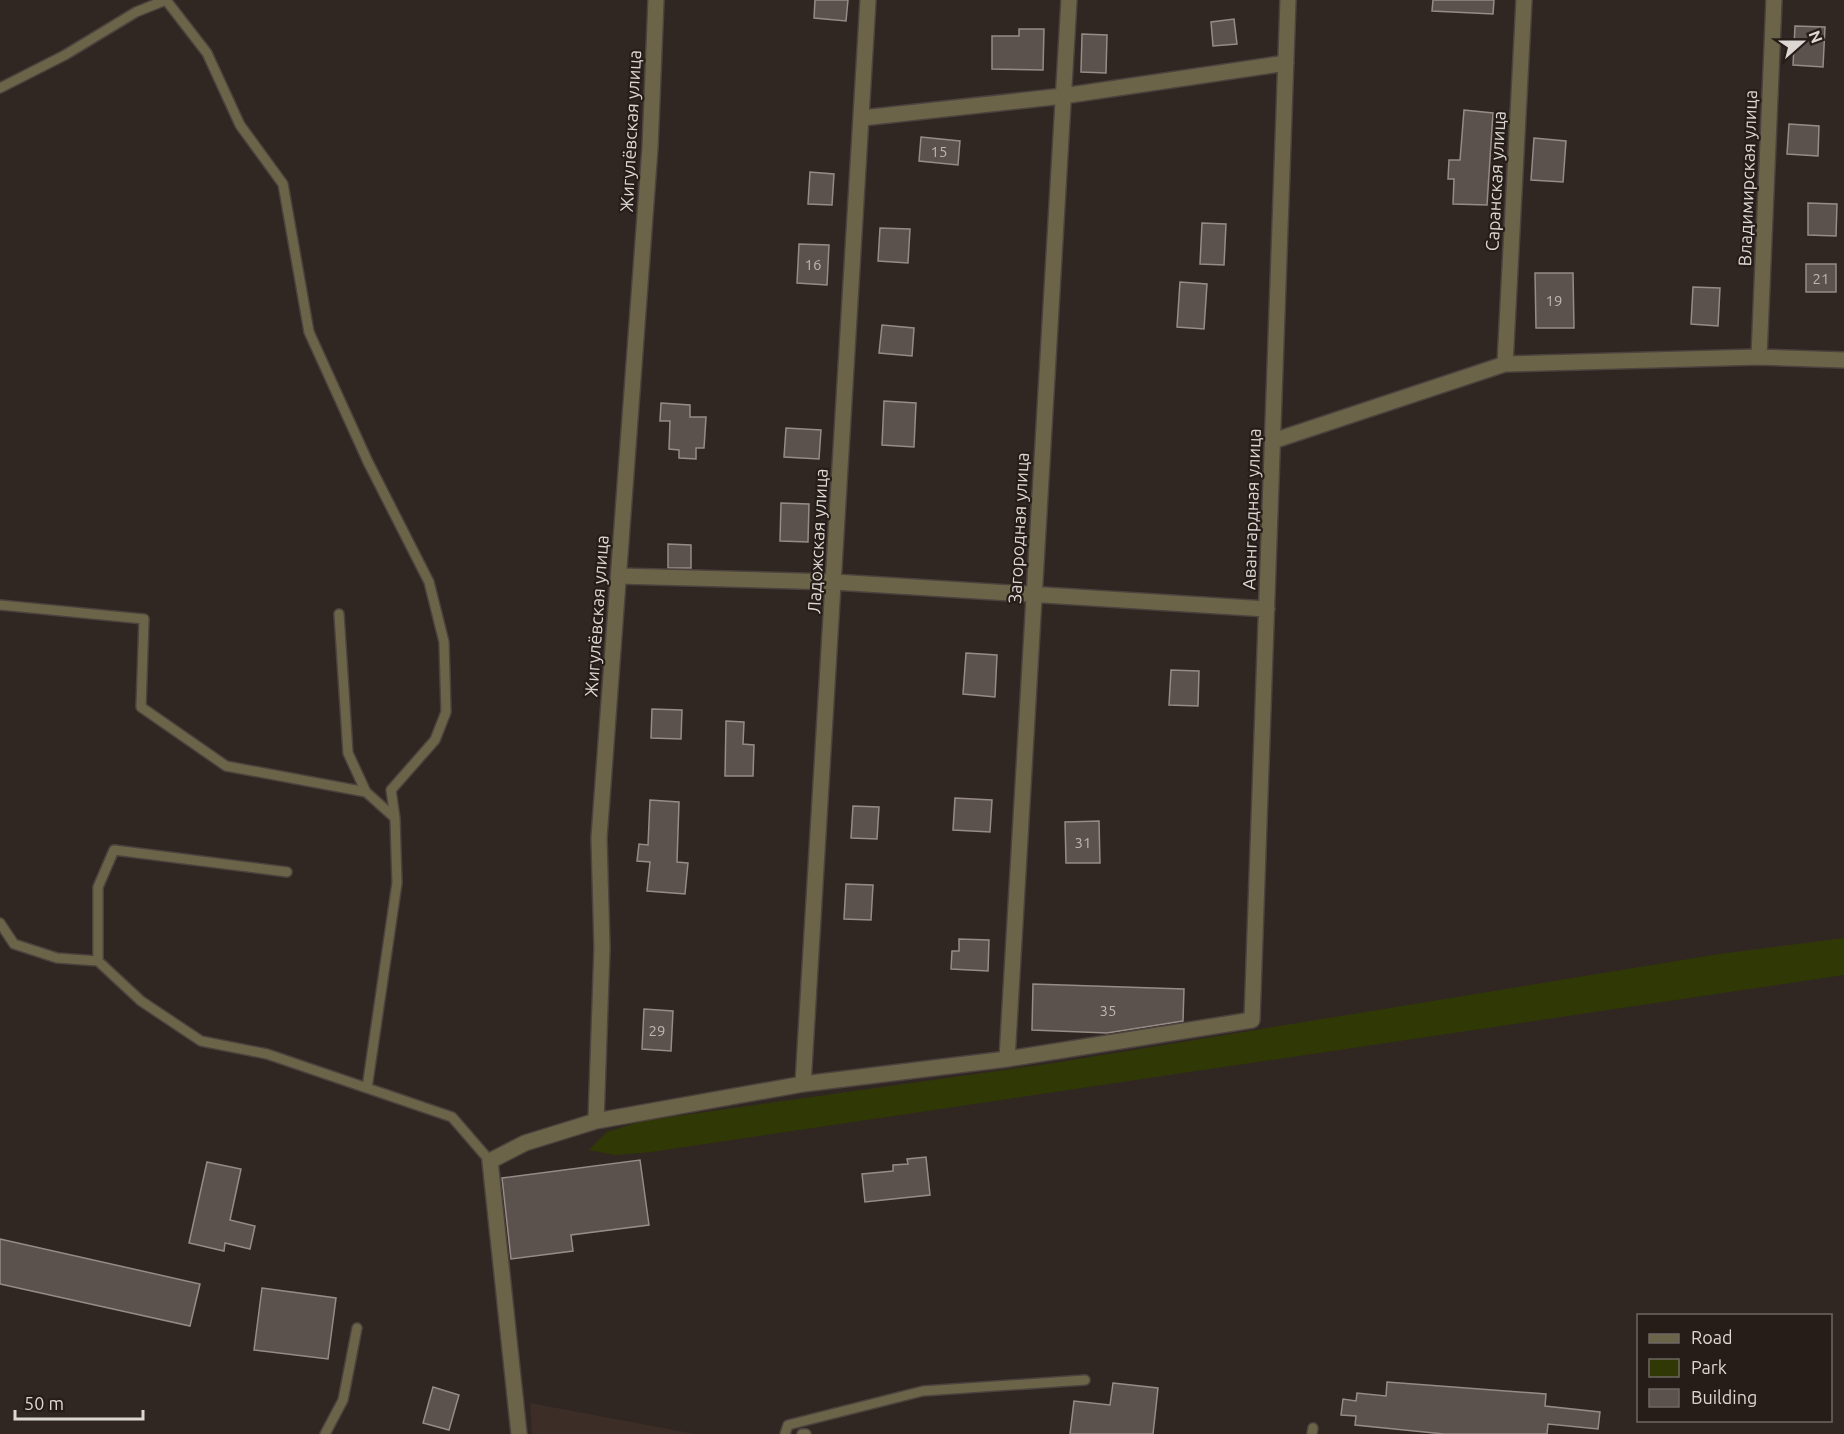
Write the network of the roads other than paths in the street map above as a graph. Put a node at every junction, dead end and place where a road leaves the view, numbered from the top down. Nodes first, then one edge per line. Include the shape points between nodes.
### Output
1 (656, 0) edge
2 (868, 0) edge
3 (1069, 0) edge
4 (1288, 0) edge
5 (1524, 0) edge
6 (1774, 0) edge
7 (1286, 63) junction
8 (0, 88) edge
9 (1063, 96) junction
10 (862, 118) junction
11 (1759, 357) junction
12 (1844, 360) edge
13 (1505, 364) junction
14 (1273, 441) junction
15 (619, 576) junction
16 (834, 582) junction
17 (1034, 595) junction
18 (0, 606) edge
19 (1267, 609) junction
20 (339, 614) dead end
21 (366, 792) junction
22 (395, 818) junction
23 (287, 872) dead end
24 (0, 922) edge
25 (98, 961) junction
26 (1007, 1059) junction
27 (803, 1084) junction
28 (367, 1088) junction
29 (596, 1121) junction
30 (490, 1161) junction
31 (357, 1328) dead end
32 (1085, 1380) dead end
33 (325, 1434) edge
34 (519, 1434) edge
35 (785, 1434) edge

1 - 15 street, Жигулёвская улица via 650,148
2 - 10 street, Ладожская улица
3 - 9 street, Загородная улица
4 - 7 street, Авангардная улица
5 - 13 street, Саранская улица
6 - 11 street, Владимирская улица
7 - 9 street
7 - 14 street, Авангардная улица
8 - 22 lane via 136,12 166,0 207,53 240,125 283,184 309,332 368,462 429,582 444,642 446,712 435,740 391,790
9 - 10 street
9 - 17 street, Загородная улица
10 - 16 street, Ладожская улица
11 - 12 street
11 - 13 street
13 - 14 street
14 - 19 street, Авангардная улица
15 - 16 street
15 - 29 street, Жигулёвская улица via 599,838 602,948
16 - 17 street
16 - 27 street, Ладожская улица
17 - 19 street
17 - 26 street, Загородная улица
18 - 21 lane via 144,620 141,707 226,766
19 - 26 street, Авангардная улица via 1252,1020
20 - 21 lane via 348,753
21 - 22 lane
22 - 28 lane via 397,882
23 - 25 lane via 114,850 98,887
24 - 25 lane via 14,944 57,958
25 - 28 lane via 141,1000 201,1041 267,1054
26 - 27 street
27 - 29 street
28 - 30 lane via 452,1117
29 - 30 street via 525,1143
30 - 34 street
31 - 33 lane via 343,1400
32 - 35 lane via 922,1391 788,1425

